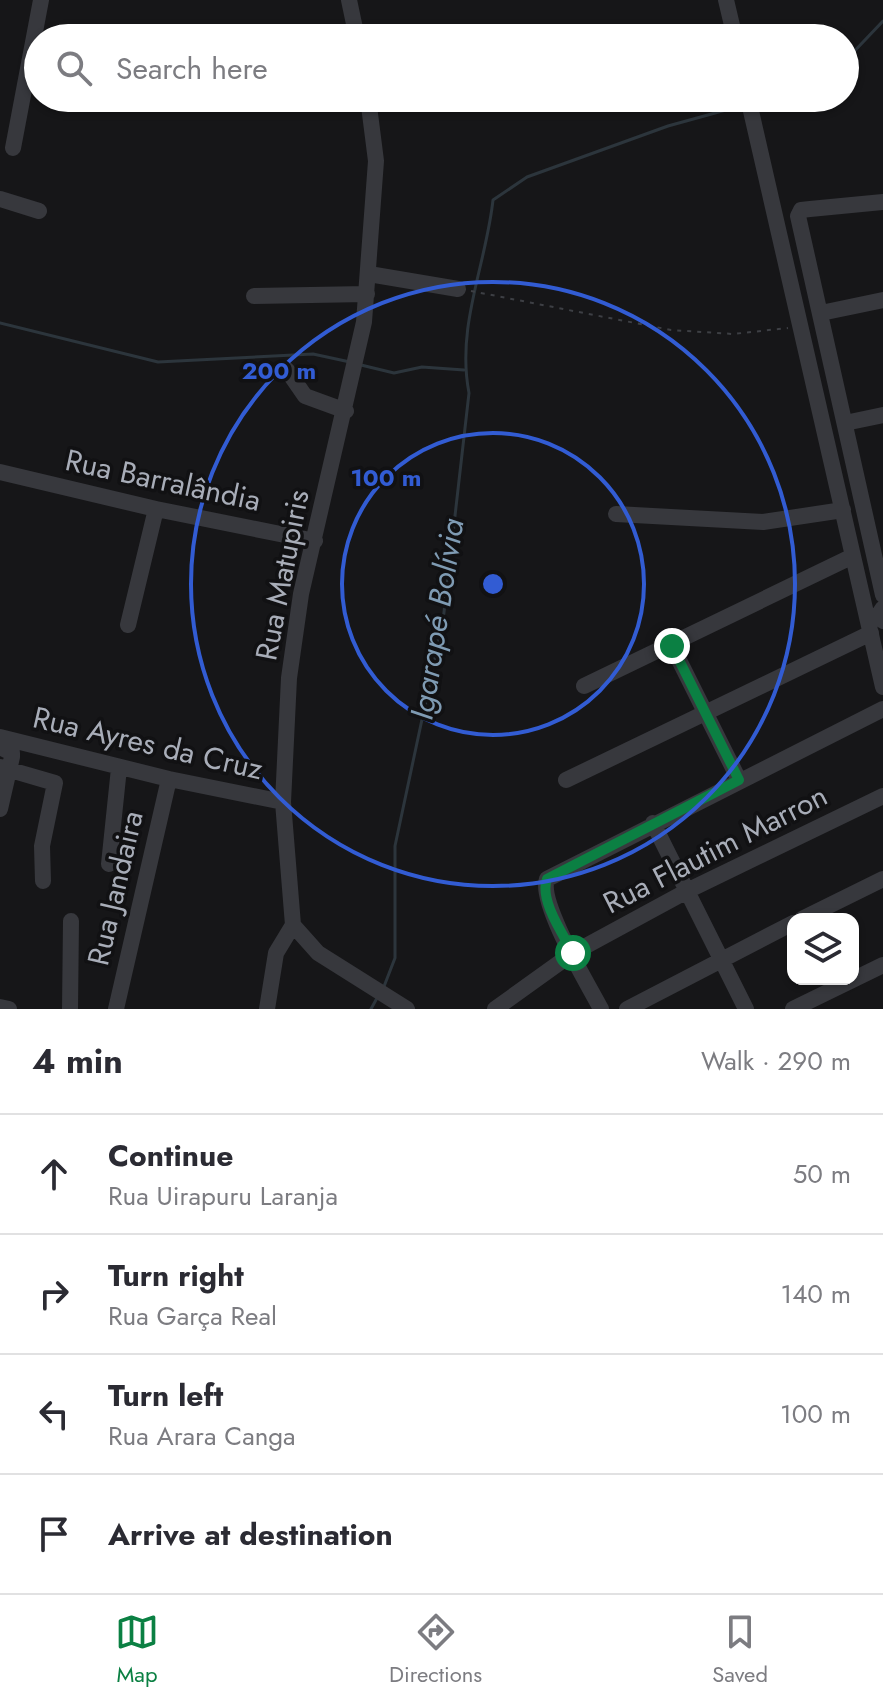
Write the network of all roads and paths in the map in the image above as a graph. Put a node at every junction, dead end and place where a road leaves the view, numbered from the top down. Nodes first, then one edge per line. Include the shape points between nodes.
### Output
1 (41, 0) edge
2 (349, 0) edge
3 (726, 0) edge
4 (36, 24) edge
5 (354, 24) edge
6 (732, 24) edge
7 (24, 90) edge
8 (370, 112) edge
9 (751, 112) edge
10 (13, 148) dead end
11 (0, 199) edge
12 (883, 202) edge
13 (39, 211) dead end
14 (369, 274) junction
15 (458, 289) joint
16 (367, 294) junction
17 (254, 296) dead end
18 (883, 300) edge
19 (821, 313) junction
20 (802, 326) junction
21 (287, 370) dead end
22 (346, 411) junction
23 (883, 415) edge
24 (845, 423) junction
25 (0, 472) edge
26 (156, 509) junction
27 (843, 510) junction
28 (616, 514) dead end
29 (315, 541) junction
30 (853, 556) junction
31 (880, 561) edge
32 (883, 595) edge
33 (883, 608) edge
34 (128, 625) dead end
35 (877, 627) edge
36 (672, 646) junction
37 (584, 686) dead end
38 (883, 687) edge
39 (883, 709) edge
40 (708, 715) junction
41 (0, 737) edge
42 (0, 747) edge
43 (5, 768) edge
44 (119, 768) junction
45 (169, 779) junction
46 (566, 780) dead end
47 (739, 780) junction
48 (883, 796) edge
49 (283, 802) junction
50 (0, 809) edge
51 (653, 823) junction
52 (109, 864) dead end
53 (883, 879) edge
54 (43, 881) dead end
55 (689, 890) junction
56 (814, 913) edge
57 (71, 921) dead end
58 (293, 925) junction
59 (787, 926) edge
60 (573, 953) junction
61 (723, 959) junction
62 (883, 965) edge
63 (0, 1007) edge
64 (9, 1009) edge
65 (70, 1009) edge
66 (116, 1009) edge
67 (267, 1009) edge
68 (407, 1009) edge
69 (495, 1009) edge
70 (601, 1009) edge
71 (627, 1009) edge
72 (746, 1009) edge
73 (793, 1009) edge

1 - 4 street
2 - 5 street
3 - 6 street
7 - 10 street
8 - 14 street, Rua Matupiris via 376,161
9 - 20 street
11 - 13 street
12 - 19 street via 801,210 798,216
14 - 15 street
14 - 16 street, Rua Matupiris
15 - 20 path via 671,330 733,334
16 - 17 street
16 - 22 street, Rua Matupiris
18 - 19 street
19 - 24 street
20 - 27 street
21 - 22 street via 305,396
22 - 29 street, Rua Matupiris
23 - 24 street
24 - 31 street
25 - 26 street, Rua Barralândia
26 - 29 street, Rua Barralândia
26 - 34 street
27 - 28 street via 763,522
27 - 30 street
29 - 49 street, Rua Matupiris via 289,678
30 - 35 street
30 - 36 street
31 - 32 street
33 - 35 street
35 - 38 street
35 - 40 street
36 - 37 street
36 - 40 street
39 - 47 street
40 - 46 street
40 - 47 street
41 - 44 street, Rua Ayres da Cruz
42 - 43 street via 12,753
43 - 50 street
43 - 54 street via 55,783 42,846
44 - 45 street, Rua Ayres da Cruz
44 - 52 street
45 - 49 street, Rua Ayres da Cruz
45 - 66 street, Rua Jandaira
47 - 51 street
48 - 55 street, Rua Flautim Marron
49 - 58 street, Rua Matupiris
51 - 55 street
51 - 60 street via 551,877 545,887
53 - 56 street
55 - 60 street, Rua Flautim Marron
55 - 61 street
57 - 65 street
58 - 67 street via 276,953
58 - 68 street via 318,953
59 - 61 street
60 - 69 street, Rua Flautim Marron
60 - 70 street
61 - 71 street
61 - 72 street
62 - 73 street
63 - 64 street

